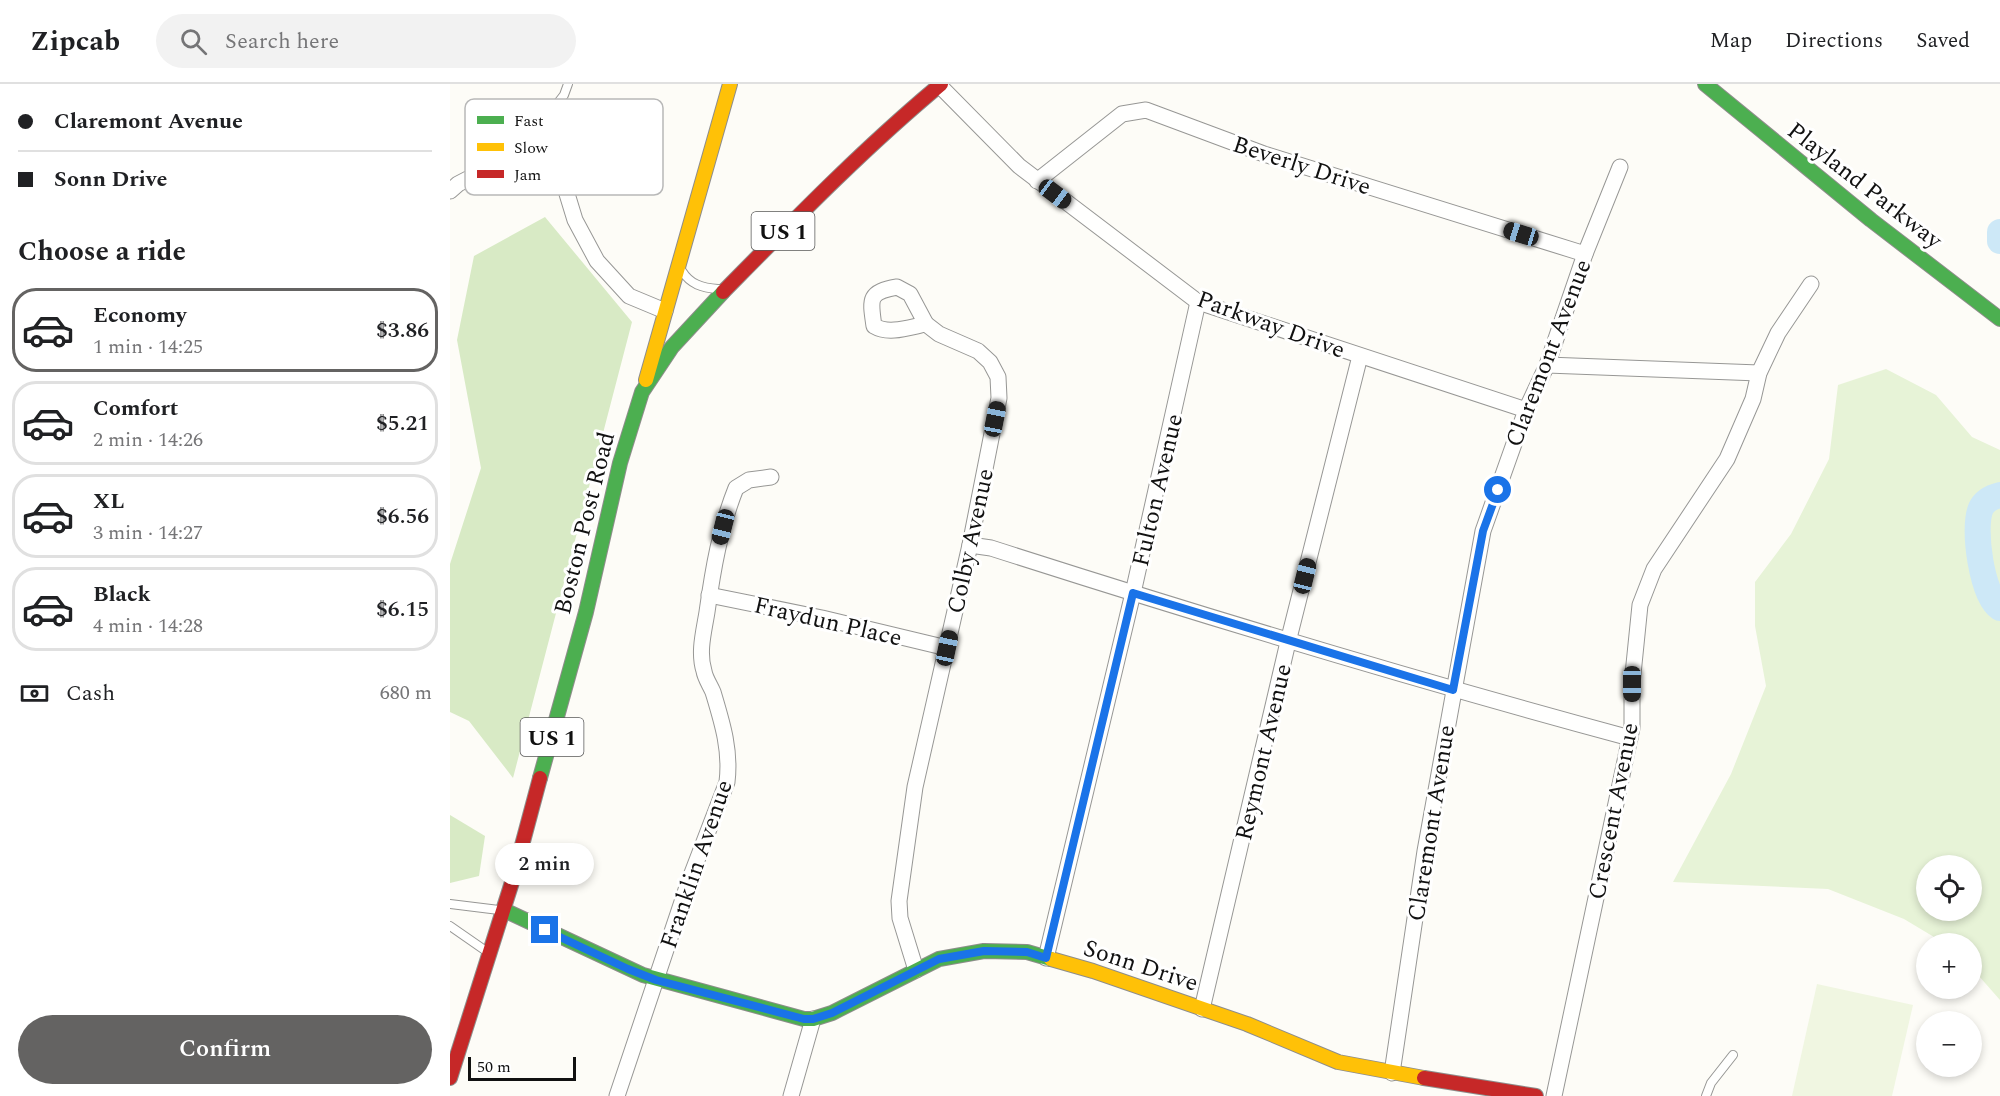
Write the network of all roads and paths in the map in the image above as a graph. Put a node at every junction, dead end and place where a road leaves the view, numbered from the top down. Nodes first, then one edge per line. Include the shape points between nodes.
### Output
1 (568, 84) edge
2 (730, 84) edge
3 (1705, 84) edge
4 (940, 85) edge
5 (561, 99) edge
6 (1620, 167) dead end
7 (465, 180) edge
8 (1037, 181) junction
9 (450, 191) edge
10 (568, 195) edge
11 (1586, 254) junction
12 (679, 264) junction
13 (1810, 284) dead end
14 (725, 289) junction
15 (1198, 302) junction
16 (665, 311) junction
17 (2000, 319) edge
18 (926, 324) dead end
19 (1360, 356) junction
20 (1547, 365) junction
21 (1759, 373) junction
22 (642, 392) junction
23 (1526, 410) junction
24 (771, 477) dead end
25 (970, 545) junction
26 (1133, 593) junction
27 (709, 595) junction
28 (1288, 642) junction
29 (947, 648) junction
30 (1453, 690) junction
31 (1630, 738) junction
32 (450, 904) edge
33 (504, 910) junction
34 (450, 926) edge
35 (490, 954) junction
36 (1046, 958) junction
37 (916, 970) junction
38 (656, 980) junction
39 (1202, 1009) junction
40 (813, 1019) junction
41 (1733, 1055) dead end
42 (1392, 1074) junction
43 (450, 1078) edge
44 (617, 1096) edge
45 (791, 1096) edge
46 (1536, 1096) edge
47 (1554, 1096) edge
48 (1706, 1096) edge

1 - 5 lane
2 - 12 main road
3 - 17 main road, Playland Parkway
4 - 8 street, Parkway Drive
4 - 14 main road, Boston Post Road / US 1 via 894,123
6 - 11 street, Claremont Avenue
7 - 9 street
8 - 11 street, Beverly Drive via 1122,114 1146,110 1264,154
8 - 15 street, Parkway Drive
10 - 16 street via 597,261 629,296
11 - 20 street, Claremont Avenue
12 - 14 lane via 685,275 701,287
12 - 16 main road
13 - 21 street, Crescent Avenue via 1778,333
14 - 22 main road, Boston Post Road / US 1 via 672,346
15 - 19 street, Parkway Drive
15 - 26 street, Fulton Avenue
16 - 22 main road
18 - 25 street, Colby Avenue via 978,351 998,377 999,398
19 - 23 street, Parkway Drive
19 - 28 street, Reymont Avenue
20 - 21 street
20 - 23 street, Claremont Avenue
21 - 31 street, Crescent Avenue via 1753,399 1727,459 1654,569 1640,605
22 - 33 main road, Boston Post Road / US 1 via 620,462 579,641
23 - 30 street, Claremont Avenue via 1483,531
24 - 27 street, Franklin Avenue via 749,480 736,488 714,559
25 - 26 street via 991,548
25 - 29 street, Colby Avenue
26 - 28 street
26 - 36 street, Fulton Avenue
27 - 29 street, Fraydun Place
27 - 38 street, Franklin Avenue via 701,652 727,744 728,774
28 - 30 street
28 - 39 street, Reymont Avenue
29 - 37 street, Colby Avenue via 915,788 899,901 900,918
30 - 31 street
30 - 42 street, Claremont Avenue
31 - 47 street, Crescent Avenue
32 - 33 lane
33 - 35 main road, Boston Post Road / US 1
33 - 38 main road
34 - 35 lane
35 - 43 main road, Boston Post Road / US 1
36 - 37 main road, Sonn Drive via 1027,952 984,951 939,959
36 - 39 main road, Sonn Drive
37 - 40 main road, Sonn Drive
38 - 40 main road
38 - 44 street, Franklin Avenue
39 - 42 main road, Sonn Drive via 1338,1062
40 - 45 street
41 - 48 lane
42 - 46 main road, Sonn Drive

